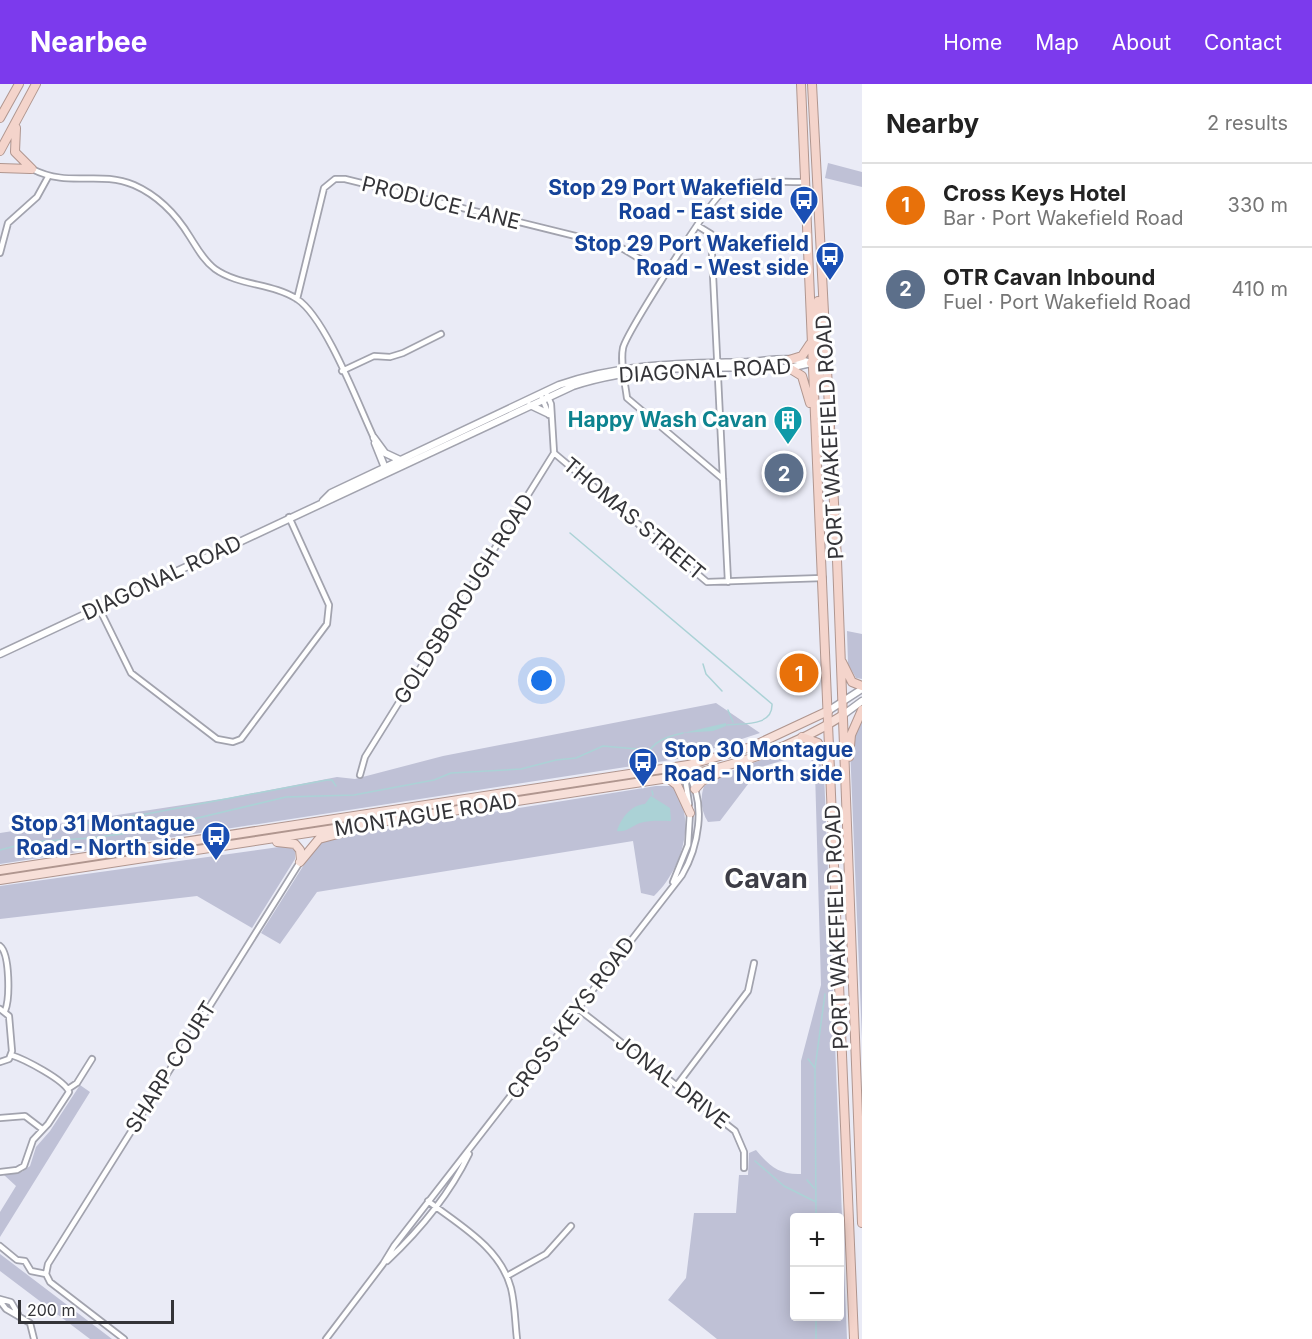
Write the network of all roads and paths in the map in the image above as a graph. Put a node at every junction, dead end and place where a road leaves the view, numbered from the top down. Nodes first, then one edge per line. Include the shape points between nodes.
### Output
1 (19, 84) edge
2 (36, 84) edge
3 (801, 84) edge
4 (810, 84) edge
5 (801, 95) junction
6 (0, 118) edge
7 (16, 123) junction
8 (0, 151) edge
9 (0, 168) edge
10 (32, 169) junction
11 (48, 177) junction
12 (806, 182) junction
13 (698, 226) junction
14 (0, 253) edge
15 (821, 273) junction
16 (665, 274) junction
17 (297, 299) junction
18 (441, 334) dead end
19 (810, 343) junction
20 (811, 363) junction
21 (789, 364) junction
22 (719, 365) junction
23 (342, 370) junction
24 (624, 370) junction
25 (544, 396) junction
26 (530, 405) junction
27 (828, 406) junction
28 (550, 417) junction
29 (816, 431) junction
30 (374, 438) junction
31 (554, 453) junction
32 (400, 460) junction
33 (385, 468) junction
34 (401, 468) junction
35 (723, 479) junction
36 (834, 496) junction
37 (323, 501) junction
38 (820, 514) junction
39 (289, 517) junction
40 (837, 560) junction
41 (823, 578) junction
42 (728, 582) junction
43 (99, 608) junction
44 (0, 654) edge
45 (840, 658) junction
46 (862, 688) edge
47 (862, 701) edge
48 (842, 704) junction
49 (862, 710) edge
50 (828, 711) junction
51 (843, 715) junction
52 (829, 724) junction
53 (802, 737) junction
54 (762, 752) junction
55 (716, 759) junction
56 (631, 774) junction
57 (831, 774) junction
58 (360, 775) dead end
59 (688, 775) junction
60 (668, 778) junction
61 (694, 789) junction
62 (846, 793) junction
63 (690, 813) junction
64 (370, 824) junction
65 (256, 842) junction
66 (300, 862) junction
67 (0, 870) edge
68 (0, 880) edge
69 (671, 887) junction
70 (0, 946) edge
71 (754, 963) dead end
72 (577, 1008) junction
73 (3, 1010) edge
74 (11, 1055) junction
75 (93, 1059) dead end
76 (0, 1062) edge
77 (677, 1085) junction
78 (68, 1089) junction
79 (0, 1118) edge
80 (42, 1130) junction
81 (472, 1149) junction
82 (744, 1168) dead end
83 (0, 1172) edge
84 (428, 1202) junction
85 (435, 1207) junction
86 (862, 1223) edge
87 (571, 1226) dead end
88 (0, 1246) edge
89 (383, 1264) junction
90 (46, 1274) junction
91 (507, 1276) junction
92 (0, 1300) edge
93 (18, 1314) junction
94 (34, 1339) edge
95 (124, 1339) edge
96 (326, 1339) edge
97 (517, 1339) edge
98 (854, 1339) edge

1 - 6 highway
2 - 7 highway
3 - 5 highway, PORT WAKEFIELD ROAD
4 - 5 highway
4 - 15 highway, PORT WAKEFIELD ROAD
5 - 12 highway, PORT WAKEFIELD ROAD
7 - 8 highway
7 - 10 highway via 15,152
9 - 10 highway
10 - 11 street
11 - 14 street via 37,197 8,223
11 - 17 street via 105,178 144,190 165,204 215,269
12 - 13 street via 746,184 719,195
12 - 19 highway, PORT WAKEFIELD ROAD
13 - 16 street
13 - 22 street via 711,234
15 - 20 highway via 818,351
15 - 27 highway, PORT WAKEFIELD ROAD
16 - 17 street, PRODUCE LANE via 620,248 335,179 324,188
16 - 24 street via 624,345
17 - 23 street via 318,321
18 - 23 street via 403,353 374,356
19 - 20 highway, PORT WAKEFIELD ROAD
19 - 21 highway via 802,356
20 - 21 street, DIAGONAL ROAD
20 - 27 highway via 817,369
20 - 29 highway, PORT WAKEFIELD ROAD
21 - 22 street, DIAGONAL ROAD
21 - 29 highway via 804,382
22 - 24 street, DIAGONAL ROAD
22 - 35 street
23 - 30 street
24 - 25 street, DIAGONAL ROAD via 597,373
24 - 35 street via 627,398
25 - 26 street, DIAGONAL ROAD
25 - 28 street
25 - 32 street, DIAGONAL ROAD
26 - 28 street
26 - 34 street, DIAGONAL ROAD
27 - 36 highway, PORT WAKEFIELD ROAD
28 - 31 street
29 - 38 highway, PORT WAKEFIELD ROAD
30 - 32 street via 384,453
30 - 33 street
31 - 42 street, THOMAS STREET via 707,582
31 - 58 street, GOLDSBOROUGH ROAD via 365,757
32 - 33 street, DIAGONAL ROAD
33 - 34 street
33 - 37 street, DIAGONAL ROAD via 331,493
34 - 37 street, DIAGONAL ROAD
35 - 42 street
36 - 38 highway via 824,497
36 - 40 highway, PORT WAKEFIELD ROAD
37 - 39 street, DIAGONAL ROAD
38 - 41 highway, PORT WAKEFIELD ROAD
39 - 43 street, DIAGONAL ROAD
39 - 43 street via 329,604 327,624 241,739 217,739 137,679 125,664
40 - 41 highway via 829,576
40 - 45 highway, PORT WAKEFIELD ROAD
41 - 42 street, THOMAS STREET
41 - 50 highway, PORT WAKEFIELD ROAD
43 - 44 street, DIAGONAL ROAD
45 - 46 highway via 852,682
45 - 48 highway, PORT WAKEFIELD ROAD
46 - 48 street
47 - 51 street
48 - 50 street
48 - 51 highway, PORT WAKEFIELD ROAD
49 - 62 highway via 851,735
50 - 52 highway, PORT WAKEFIELD ROAD
50 - 55 main road, MONTAGUE ROAD via 777,737
51 - 52 main road, MONTAGUE ROAD
51 - 62 highway, PORT WAKEFIELD ROAD
52 - 53 main road, MONTAGUE ROAD
52 - 57 highway, PORT WAKEFIELD ROAD
53 - 54 main road, MONTAGUE ROAD
53 - 57 highway via 818,743
54 - 59 main road, MONTAGUE ROAD
54 - 61 main road via 744,764 708,777
55 - 56 main road, MONTAGUE ROAD
55 - 59 main road
56 - 59 main road via 681,771
56 - 67 main road, MONTAGUE ROAD
57 - 98 highway, PORT WAKEFIELD ROAD
59 - 60 main road, MONTAGUE ROAD
59 - 61 street, CROSS KEYS ROAD
59 - 63 street, CROSS KEYS ROAD
60 - 63 main road via 677,785
60 - 64 main road, MONTAGUE ROAD
61 - 69 street, CROSS KEYS ROAD via 698,817 695,845 685,870
62 - 86 highway, PORT WAKEFIELD ROAD
63 - 69 street, CROSS KEYS ROAD via 686,851
64 - 65 main road, MONTAGUE ROAD
64 - 66 main road via 319,838
65 - 66 main road via 295,844 301,853
65 - 68 main road, MONTAGUE ROAD
66 - 90 street, SHARP COURT via 48,1264
69 - 72 street, CROSS KEYS ROAD
70 - 73 street via 5,954 9,1000
71 - 77 street via 748,991
72 - 77 street, JONAL DRIVE
72 - 81 street, CROSS KEYS ROAD
73 - 74 street via 10,1018
74 - 76 street
74 - 78 street
75 - 78 street via 77,1083
77 - 82 street, JONAL DRIVE via 735,1131 744,1152
78 - 80 street via 68,1096
79 - 80 street via 25,1116
80 - 83 street via 33,1140 24,1166
81 - 84 street, CROSS KEYS ROAD
81 - 85 street, CROSS KEYS ROAD
84 - 85 street
84 - 89 street, CROSS KEYS ROAD
85 - 89 street, CROSS KEYS ROAD
85 - 91 street via 490,1250
87 - 91 street via 546,1254
88 - 90 street via 17,1260 25,1261 31,1271
89 - 96 street, CROSS KEYS ROAD
90 - 95 street via 50,1282
91 - 97 street
92 - 93 street via 6,1309
92 - 93 street via 11,1302
93 - 94 street via 32,1326

